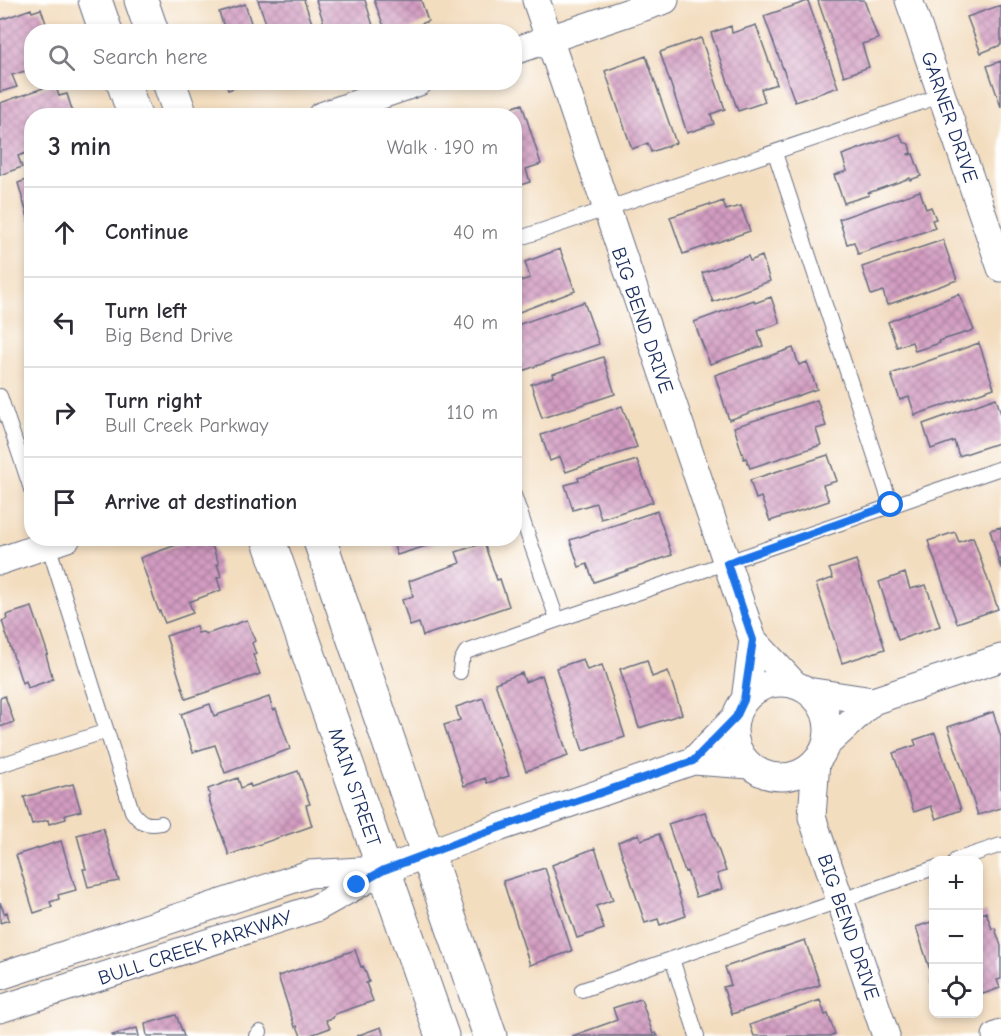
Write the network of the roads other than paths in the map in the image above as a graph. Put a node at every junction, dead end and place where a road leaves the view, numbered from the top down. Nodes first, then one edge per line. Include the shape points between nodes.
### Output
1 (95, 0) edge
2 (141, 0) edge
3 (536, 0) edge
4 (666, 0) edge
5 (909, 0) edge
6 (103, 24) edge
7 (149, 24) edge
8 (548, 40) junction
9 (522, 48) edge
10 (126, 90) edge
11 (172, 90) edge
12 (397, 90) edge
13 (944, 95) junction
14 (132, 108) edge
15 (178, 108) edge
16 (344, 108) edge
17 (775, 153) junction
18 (606, 210) junction
19 (522, 237) edge
20 (1001, 268) edge
21 (0, 396) edge
22 (24, 468) edge
23 (1001, 468) edge
24 (891, 505) junction
25 (522, 518) edge
26 (40, 546) edge
27 (55, 546) edge
28 (271, 546) edge
29 (322, 546) edge
30 (0, 561) edge
31 (727, 563) junction
32 (557, 619) junction
33 (753, 640) junction
34 (1001, 658) edge
35 (460, 672) dead end
36 (801, 688) junction
37 (873, 701) junction
38 (740, 708) junction
39 (106, 731) junction
40 (821, 753) junction
41 (693, 761) junction
42 (0, 765) edge
43 (760, 770) junction
44 (812, 818) junction
45 (161, 823) dead end
46 (1001, 845) edge
47 (428, 855) junction
48 (970, 856) edge
49 (929, 869) edge
50 (384, 870) junction
51 (840, 900) junction
52 (672, 958) junction
53 (0, 976) edge
54 (582, 990) dead end
55 (0, 1009) edge
56 (1001, 1034) edge
57 (442, 1036) edge
58 (490, 1036) edge
59 (697, 1036) edge
60 (886, 1036) edge
61 (996, 1036) edge

1 - 6 street
2 - 7 street
3 - 8 street, BIG BEND DRIVE
4 - 8 street
5 - 13 street, GARNER DRIVE
8 - 9 street
8 - 18 street, BIG BEND DRIVE
10 - 14 street
11 - 15 street
12 - 16 street
13 - 17 lane
13 - 20 street, GARNER DRIVE
17 - 18 lane
17 - 24 lane
18 - 19 lane
18 - 31 street, BIG BEND DRIVE
21 - 22 lane
23 - 24 lane
24 - 31 lane
25 - 32 lane
26 - 30 street
27 - 39 lane
28 - 50 street, MAIN STREET
29 - 47 street
31 - 32 lane
31 - 33 street, BIG BEND DRIVE
32 - 35 lane via 466,652
33 - 36 street, BIG BEND DRIVE
33 - 38 street, BIG BEND DRIVE
34 - 37 street
36 - 37 street
36 - 38 street via 773,684 762,687
36 - 40 street via 818,701 826,715 828,730
37 - 40 street
38 - 41 street, BULL CREEK PARKWAY
38 - 43 street via 734,730 736,743 741,755
39 - 42 lane
39 - 45 lane via 132,811 141,822
40 - 43 street via 806,770 795,775 783,777
40 - 44 street, BIG BEND DRIVE
41 - 43 street, BULL CREEK PARKWAY
41 - 47 street, BULL CREEK PARKWAY
43 - 44 street, BIG BEND DRIVE
44 - 51 street, BIG BEND DRIVE
46 - 48 lane
47 - 50 street, BULL CREEK PARKWAY
47 - 58 street
49 - 51 lane
50 - 53 street, BULL CREEK PARKWAY via 309,874
50 - 55 street, BULL CREEK PARKWAY via 316,908
50 - 57 street, MAIN STREET
51 - 52 lane
51 - 60 street, BIG BEND DRIVE
52 - 54 lane
52 - 59 lane
56 - 61 street

